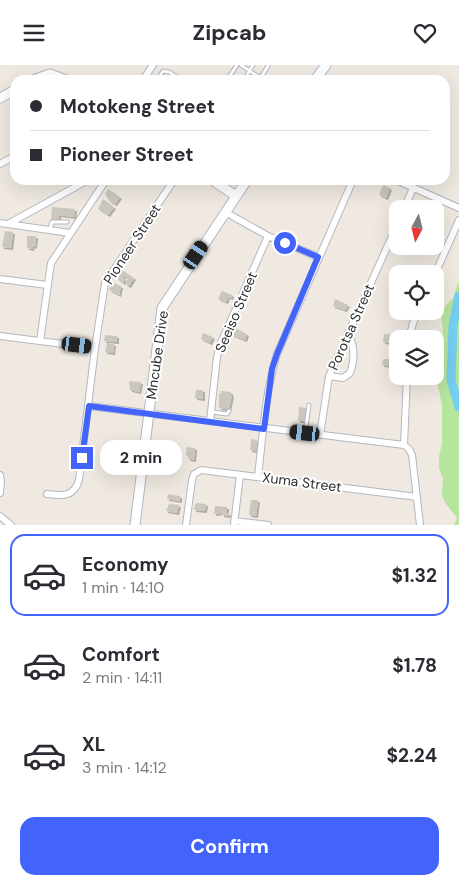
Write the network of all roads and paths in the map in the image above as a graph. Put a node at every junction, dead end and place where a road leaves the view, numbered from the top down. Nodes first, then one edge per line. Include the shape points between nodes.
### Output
1 (241, 65) edge
2 (252, 65) edge
3 (249, 71) junction
4 (160, 75) edge
5 (174, 75) edge
6 (247, 75) edge
7 (254, 75) edge
8 (79, 185) edge
9 (103, 185) edge
10 (171, 185) edge
11 (220, 185) edge
12 (244, 185) edge
13 (351, 185) edge
14 (407, 185) edge
15 (413, 188) junction
16 (236, 196) junction
17 (408, 200) edge
18 (459, 208) edge
19 (225, 212) junction
20 (459, 220) edge
21 (67, 222) dead end
22 (0, 223) edge
23 (8, 224) junction
24 (50, 230) junction
25 (70, 233) junction
26 (268, 236) junction
27 (389, 243) edge
28 (318, 257) junction
29 (438, 265) edge
30 (0, 279) edge
31 (47, 285) junction
32 (348, 334) junction
33 (0, 335) edge
34 (40, 341) junction
35 (95, 348) junction
36 (329, 376) junction
37 (407, 385) edge
38 (308, 405) dead end
39 (89, 406) junction
40 (211, 411) junction
41 (229, 411) dead end
42 (149, 413) junction
43 (210, 421) junction
44 (264, 429) junction
45 (305, 433) junction
46 (320, 435) junction
47 (404, 445) junction
48 (0, 475) edge
49 (240, 475) junction
50 (258, 476) junction
51 (0, 493) edge
52 (47, 494) dead end
53 (417, 497) junction
54 (0, 516) edge
55 (234, 523) edge
56 (11, 525) edge
57 (135, 525) edge
58 (186, 525) edge
59 (268, 525) edge
60 (420, 525) edge

1 - 3 lane
2 - 3 lane
3 - 6 lane
3 - 7 lane
4 - 5 lane via 163,71
8 - 23 street
9 - 25 street
10 - 35 street, Pioneer Street via 105,283
11 - 16 street
12 - 16 street, Mncube Drive
13 - 28 street
14 - 15 street
15 - 17 street
15 - 18 street
16 - 19 street, Mncube Drive
19 - 26 street
19 - 42 street, Mncube Drive via 162,308
20 - 29 street
21 - 24 lane via 52,222
22 - 23 street
23 - 24 street
24 - 25 street
25 - 31 street via 51,263
26 - 28 street
26 - 40 street, Seeiso Street via 220,345
27 - 32 street, Porotsa Street
28 - 44 street via 272,369
30 - 31 street
31 - 34 street
32 - 36 street, Porotsa Street
32 - 36 street via 354,349 350,373 343,378
33 - 34 street
34 - 35 street
35 - 39 street, Pioneer Street
36 - 46 street, Porotsa Street
37 - 47 street
38 - 45 lane
39 - 42 street
39 - 52 street, Pioneer Street via 77,487 68,494
40 - 41 lane via 227,414
40 - 43 street, Seeiso Street
42 - 43 street
42 - 57 street, Mncube Drive
43 - 44 street
44 - 45 street
44 - 50 street
45 - 46 street
46 - 47 street
47 - 53 street via 412,455
48 - 51 street
49 - 50 street, Xuma Street
49 - 55 street
49 - 58 street, Xuma Street via 201,470 194,474
50 - 53 street, Xuma Street
53 - 60 street
54 - 56 street
55 - 59 street

